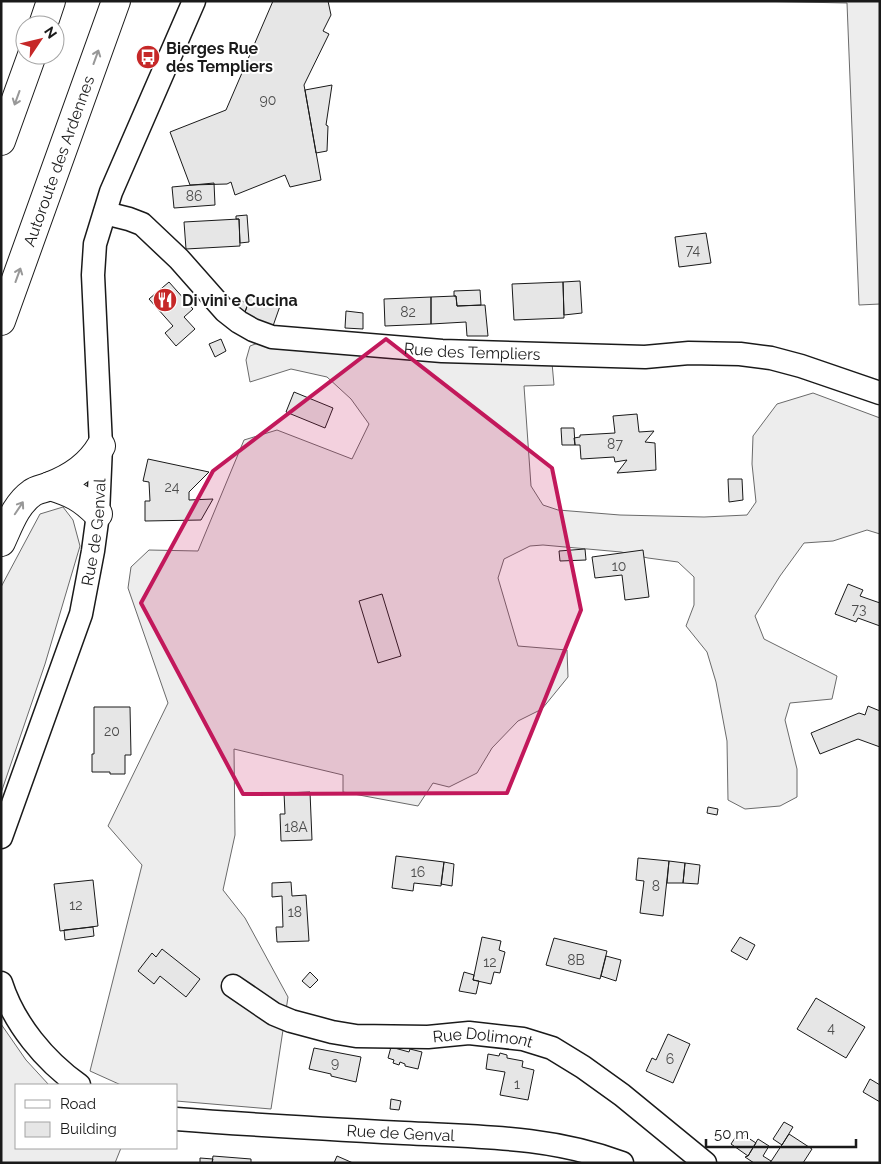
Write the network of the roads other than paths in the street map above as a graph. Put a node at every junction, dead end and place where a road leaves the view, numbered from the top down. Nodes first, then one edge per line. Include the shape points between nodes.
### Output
1 (51, 1) edge
2 (116, 1) edge
3 (194, 1) edge
4 (46, 15) edge
5 (28, 65) edge
6 (1, 141) edge
7 (105, 213) junction
8 (1, 321) edge
9 (880, 393) edge
10 (101, 446) junction
11 (50, 486) junction
12 (98, 514) junction
13 (1, 542) edge
14 (1, 837) edge
15 (1, 983) edge
16 (233, 986) dead end
17 (78, 1084) edge
18 (178, 1119) edge
19 (622, 1163) edge
20 (705, 1163) edge

1 - 4 highway
8 -> 2 highway, Autoroute des Ardennes
3 - 7 street, Rue de Genval via 111,192
5 -> 6 highway
7 - 9 street, Rue des Templiers via 142,224 225,310 239,322 272,337 442,351 645,357 689,353 740,354 801,366
7 - 10 street, Rue de Genval via 95,244 92,275
10 - 11 highway via 77,473
10 - 12 street, Rue de Genval
11 - 12 highway via 85,501
13 -> 11 highway via 16,510 26,498 34,491
12 - 14 street, Rue de Genval via 81,614
15 - 17 street via 29,1035 49,1060
16 - 20 street, Rue Dolimont via 274,1014 332,1032 356,1036 428,1037 469,1033 523,1039 552,1048 622,1095
18 - 19 street, Rue de Genval via 525,1139 570,1147

